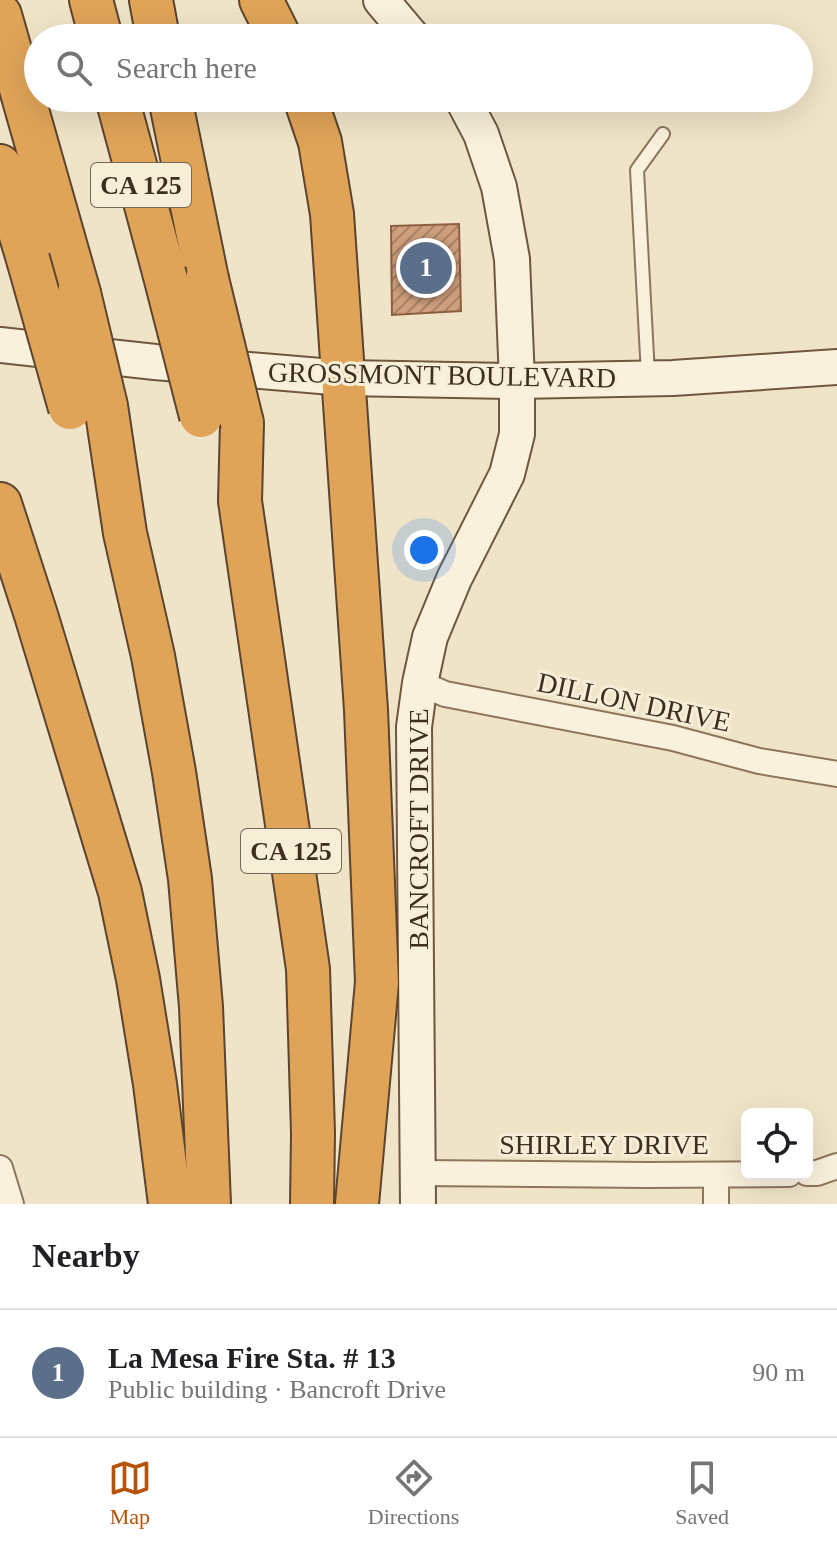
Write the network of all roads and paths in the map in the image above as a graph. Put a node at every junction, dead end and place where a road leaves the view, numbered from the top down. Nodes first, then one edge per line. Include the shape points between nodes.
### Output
1 (91, 0) edge
2 (151, 0) edge
3 (261, 0) edge
4 (381, 0) edge
5 (0, 15) edge
6 (97, 24) edge
7 (155, 24) edge
8 (273, 24) edge
9 (401, 24) edge
10 (24, 99) edge
11 (28, 112) edge
12 (121, 112) edge
13 (173, 112) edge
14 (310, 112) edge
15 (469, 112) edge
16 (663, 134) dead end
17 (0, 166) edge
18 (0, 197) edge
19 (28, 259) junction
20 (0, 345) edge
21 (837, 367) edge
22 (344, 378) junction
23 (648, 379) junction
24 (517, 381) junction
25 (88, 407) junction
26 (240, 501) junction
27 (0, 504) edge
28 (420, 683) junction
29 (837, 774) edge
30 (837, 1166) edge
31 (0, 1168) edge
32 (813, 1173) edge
33 (716, 1175) junction
34 (741, 1175) edge
35 (418, 1188) edge
36 (11, 1204) edge
37 (170, 1204) edge
38 (209, 1204) edge
39 (312, 1204) edge
40 (357, 1204) edge
41 (716, 1204) edge

1 - 6 highway
2 - 7 highway
3 - 8 highway
4 - 9 street
5 - 10 highway, CA 125, bridge
11 - 25 highway, CA 125, bridge via 79,293
12 - 26 highway, CA 125, bridge via 201,416
13 - 26 highway, bridge via 242,423
14 - 22 highway via 332,214
15 - 24 street, BANCROFT DRIVE via 499,187 512,259
16 - 23 lane via 637,170
17 - 19 highway
18 - 19 highway
19 - 25 highway, bridge
20 - 22 street, GROSSMONT BOULEVARD
21 - 23 street, GROSSMONT BOULEVARD
22 - 24 street, GROSSMONT BOULEVARD
22 - 40 highway via 377,982
23 - 24 street, GROSSMONT BOULEVARD
24 - 28 street, BANCROFT DRIVE via 517,434 507,474 454,579 430,637
25 - 38 highway, CA 125 via 125,533 174,772 201,1007
26 - 39 highway, CA 125 via 308,969
27 - 37 highway via 120,892 141,994
28 - 29 street, DILLON DRIVE via 445,694
28 - 35 street, BANCROFT DRIVE via 414,727
30 - 32 street
31 - 36 street
33 - 34 street, SHIRLEY DRIVE
33 - 35 street, SHIRLEY DRIVE
33 - 41 street

